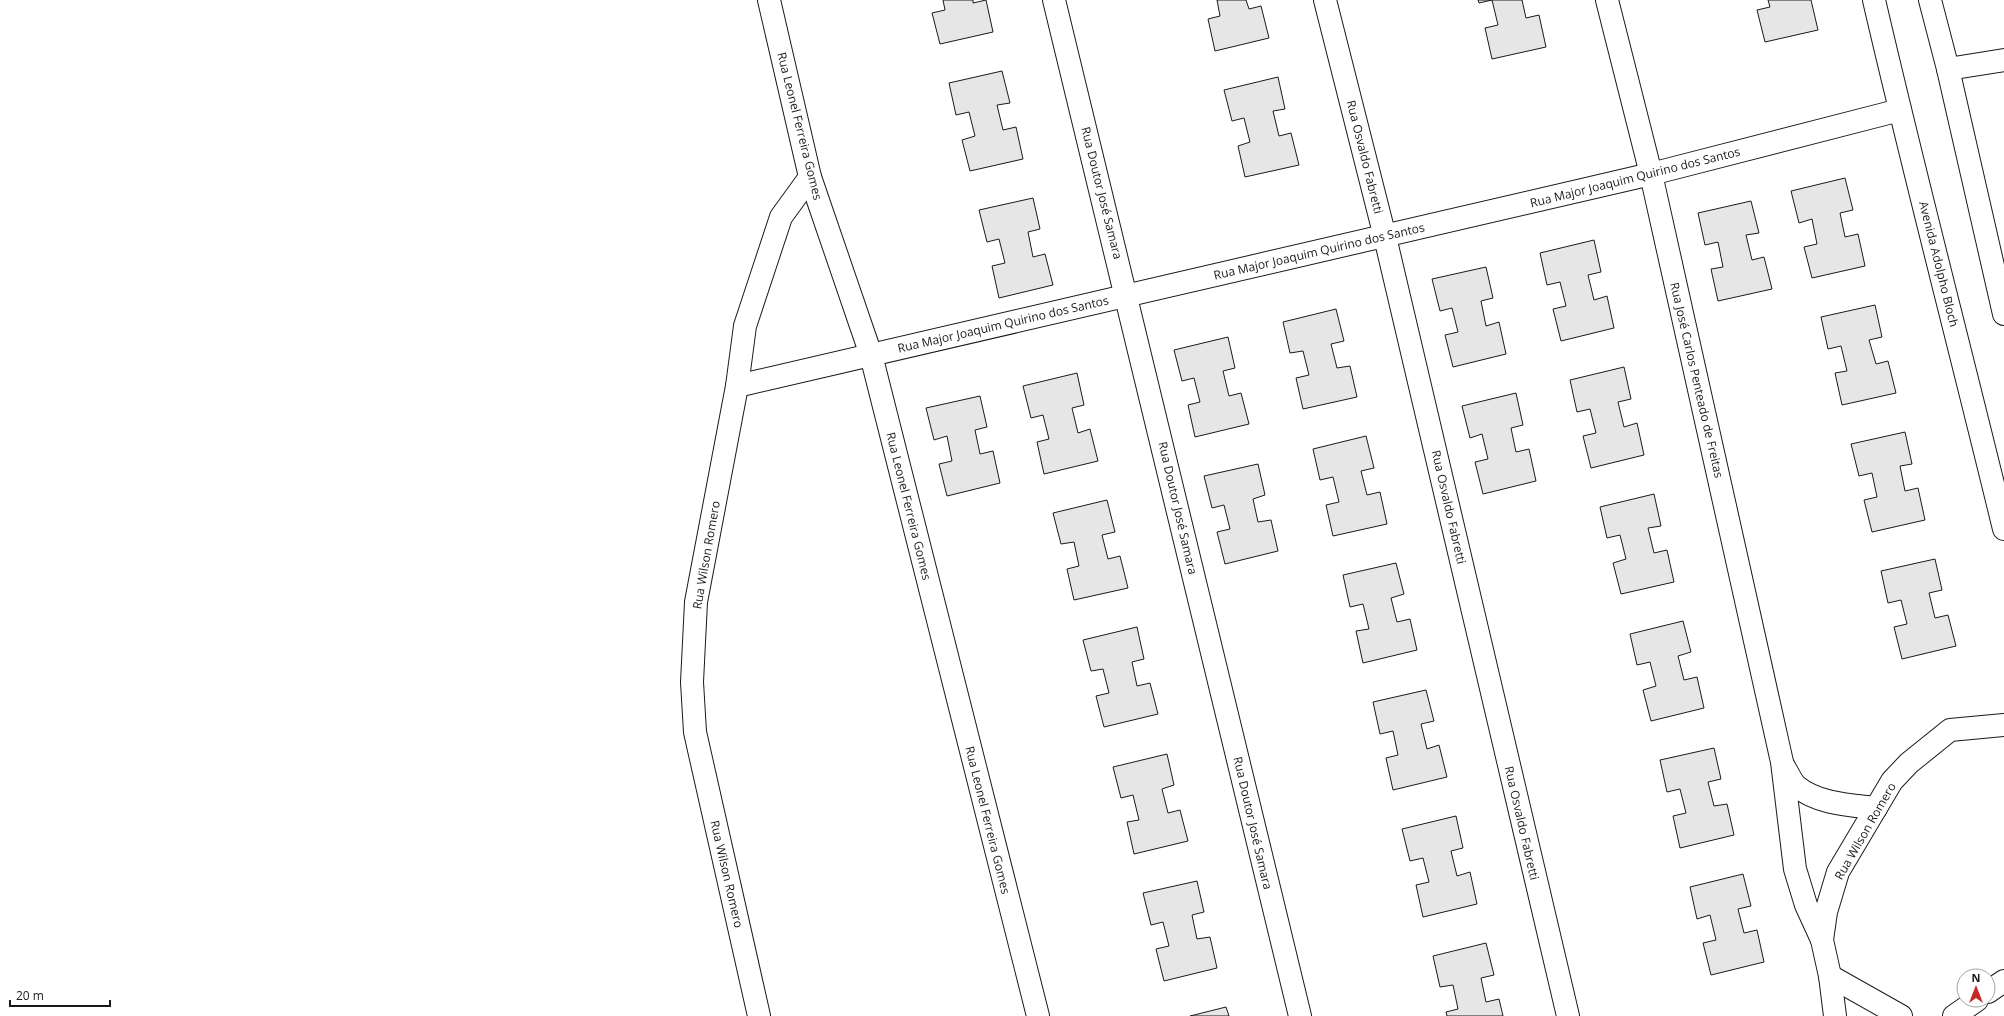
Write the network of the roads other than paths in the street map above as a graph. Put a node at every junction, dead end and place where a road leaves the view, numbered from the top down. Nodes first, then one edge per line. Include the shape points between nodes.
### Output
1 (769, 0) edge
2 (1054, 0) edge
3 (1325, 0) edge
4 (1606, 0) edge
5 (1874, 0) edge
6 (1930, 0) edge
7 (2004, 60) edge
8 (1948, 69) junction
9 (1900, 110) junction
10 (1650, 174) junction
11 (810, 177) junction
12 (1385, 237) junction
13 (1126, 295) junction
14 (2004, 314) edge
15 (871, 355) junction
16 (737, 386) junction
17 (2004, 528) edge
18 (2004, 724) edge
19 (1782, 762) junction
20 (1876, 808) junction
21 (1822, 940) junction
22 (1830, 976) junction
23 (1965, 1008) edge
24 (759, 1016) edge
25 (1038, 1016) edge
26 (1300, 1016) edge
27 (1568, 1016) edge
28 (1835, 1016) edge
29 (1901, 1016) edge
30 (1954, 1016) edge

1 - 11 street, Rua Leonel Ferreira Gomes
2 - 13 street, Rua Doutor José Samara
3 - 12 street, Rua Osvaldo Fabretti
4 - 10 street, Rua José Carlos Penteado de Freitas
5 - 9 street, Avenida Adolpho Bloch
6 - 8 street
7 - 8 street
8 - 14 street
9 - 10 street, Rua Major Joaquim Quirino dos Santos
9 - 17 street, Avenida Adolpho Bloch
10 - 12 street, Rua Major Joaquim Quirino dos Santos
10 - 19 street, Rua José Carlos Penteado de Freitas
11 - 15 street, Rua Leonel Ferreira Gomes
11 - 16 street, Rua Wilson Romero via 781,217 761,273 744,326
12 - 13 street, Rua Major Joaquim Quirino dos Santos
12 - 27 street, Rua Osvaldo Fabretti
13 - 15 street, Rua Major Joaquim Quirino dos Santos
13 - 26 street, Rua Doutor José Samara
15 - 16 street, Rua Major Joaquim Quirino dos Santos
15 - 25 street, Rua Leonel Ferreira Gomes
16 - 24 street, Rua Wilson Romero via 696,602 692,682 695,732
18 - 20 street, Rua Wilson Romero via 1950,730 1910,763 1892,782
19 - 20 street, Rua José Carlos Penteado de Freitas via 1795,785 1819,799
19 - 21 street, Rua José Carlos Penteado de Freitas via 1795,869 1806,906
20 - 21 street, Rua Wilson Romero via 1838,872 1826,912
21 - 22 street, Rua Wilson Romero
22 - 28 street
22 - 29 street
23 - 30 street

